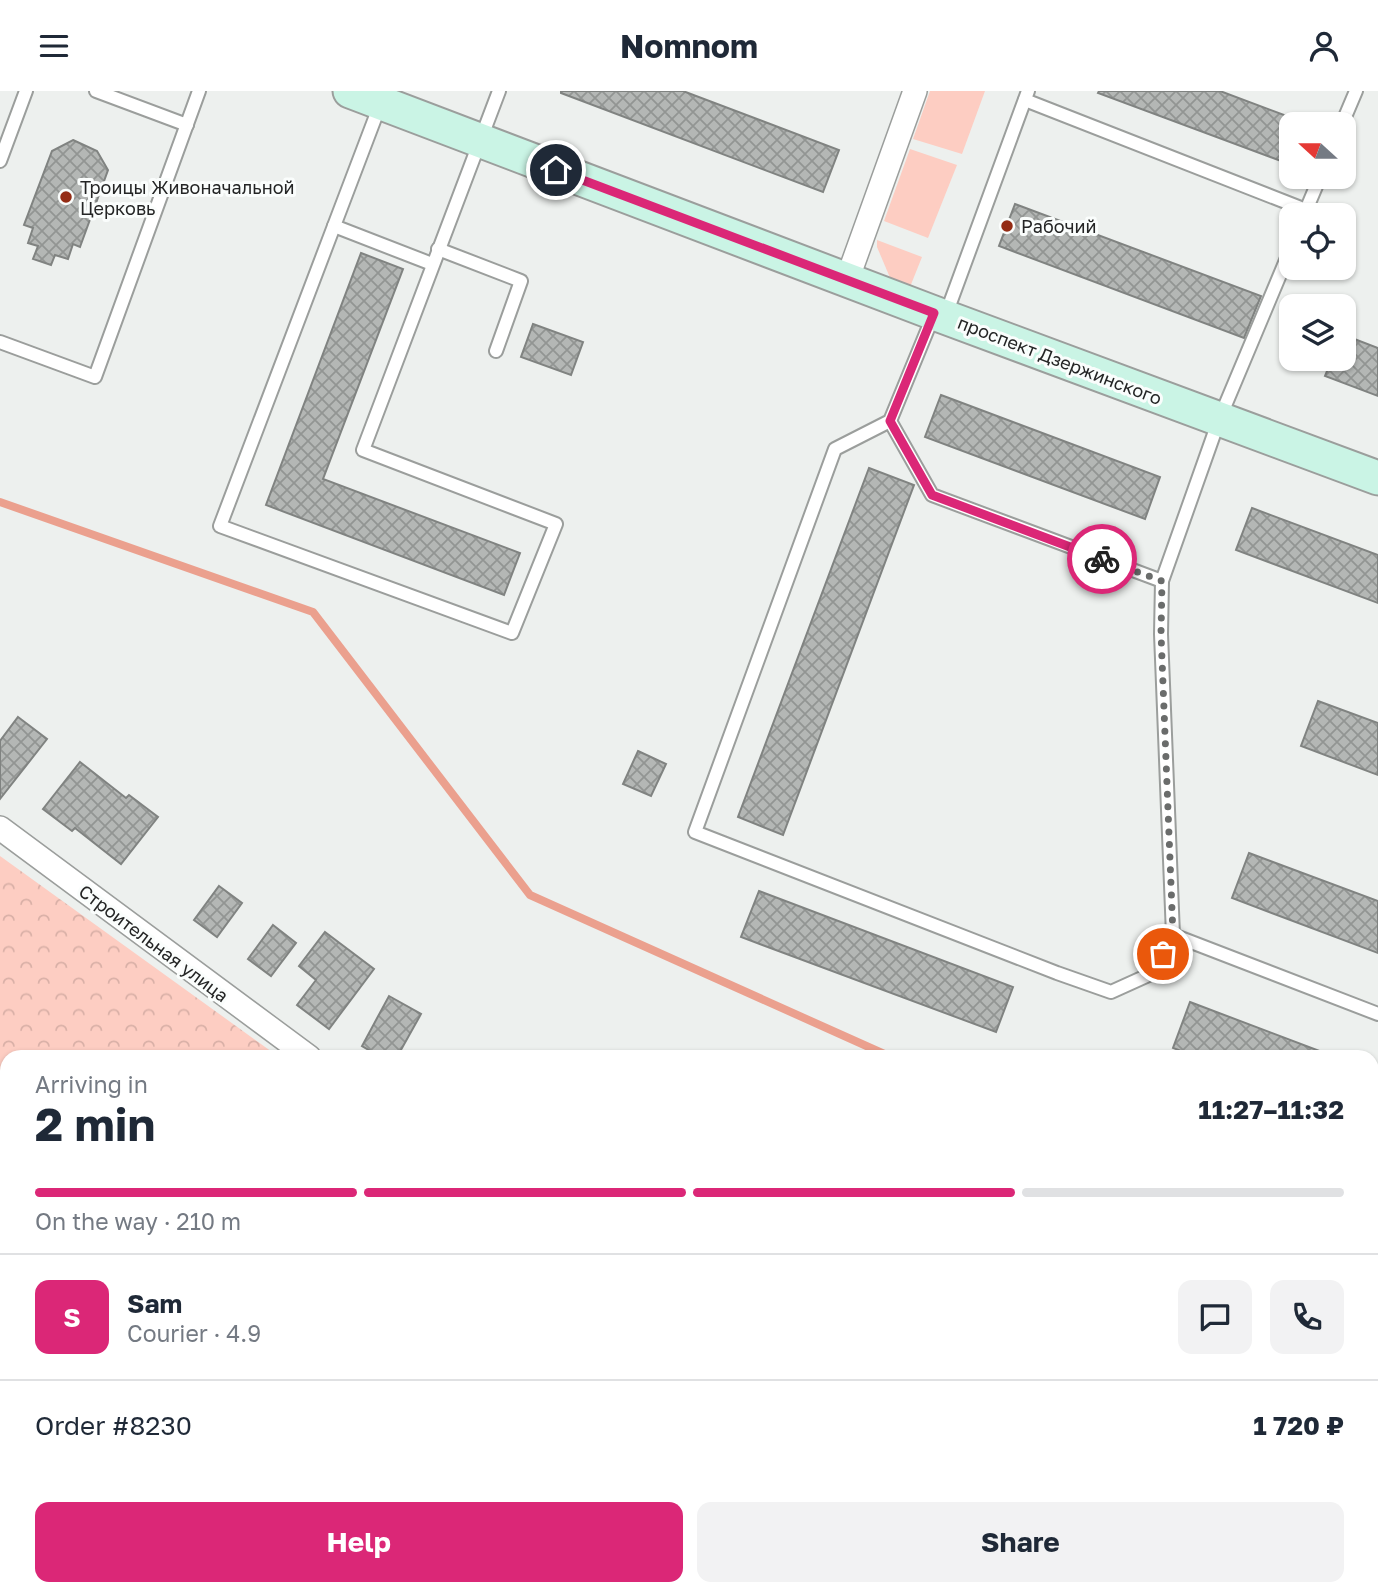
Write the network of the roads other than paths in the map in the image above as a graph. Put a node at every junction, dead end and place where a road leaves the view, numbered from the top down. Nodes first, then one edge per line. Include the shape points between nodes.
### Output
1 (26, 91) edge
2 (96, 91) edge
3 (200, 91) edge
4 (350, 91) edge
5 (499, 91) edge
6 (915, 91) edge
7 (1356, 91) edge
8 (1026, 95) edge
9 (381, 103) junction
10 (1347, 112) edge
11 (187, 125) junction
12 (479, 141) junction
13 (0, 161) edge
14 (1284, 203) edge
15 (334, 226) junction
16 (438, 249) junction
17 (432, 264) junction
18 (1279, 277) edge
19 (848, 280) junction
20 (940, 315) junction
21 (0, 342) edge
22 (496, 351) dead end
23 (1219, 420) junction
24 (890, 421) junction
25 (1378, 478) edge
26 (1162, 581) junction
27 (0, 828) edge
28 (1173, 935) junction
29 (1378, 1014) edge
30 (300, 1050) edge

1 - 13 lane
2 - 11 lane
3 - 11 lane
4 - 9 street, проспект Дзержинского
5 - 12 lane
6 - 19 street
7 - 10 lane
8 - 14 lane
8 - 20 lane
9 - 12 street, проспект Дзержинского
9 - 15 lane
11 - 21 lane via 95,377
12 - 16 lane
12 - 19 street, проспект Дзержинского
15 - 17 lane
15 - 17 lane via 220,526 512,633 556,524 363,450
16 - 17 lane
16 - 22 lane via 521,281
18 - 23 lane
19 - 20 street, проспект Дзержинского
20 - 23 street, проспект Дзержинского
20 - 24 lane
23 - 25 street, проспект Дзержинского
23 - 26 lane
24 - 26 lane via 932,495
24 - 28 lane via 835,449 695,832 1111,992 1153,973
26 - 28 lane
27 - 30 street, Строительная улица
28 - 29 lane

